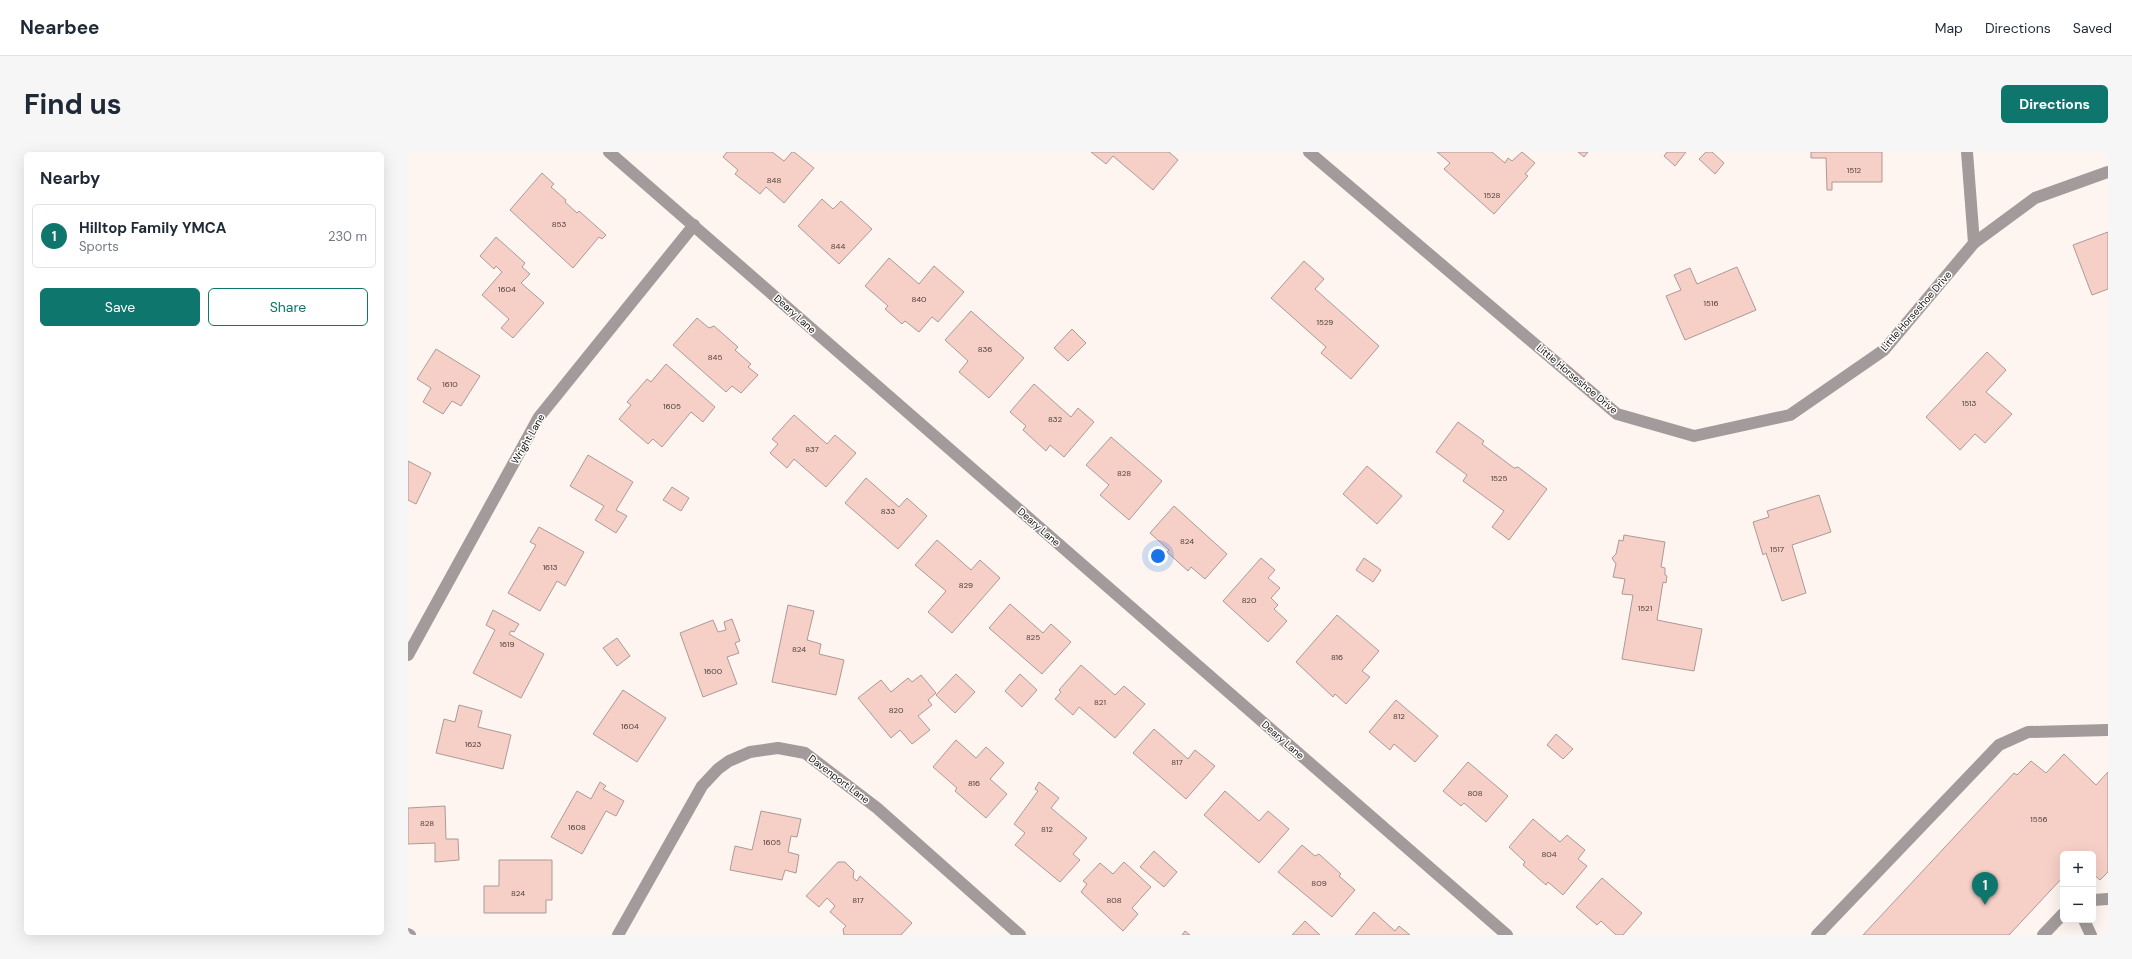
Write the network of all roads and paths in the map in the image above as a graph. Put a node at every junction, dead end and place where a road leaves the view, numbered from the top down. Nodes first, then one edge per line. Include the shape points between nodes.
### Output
1 (609, 152) edge
2 (1309, 152) edge
3 (1967, 152) edge
4 (2108, 172) edge
5 (694, 225) junction
6 (1974, 243) junction
7 (408, 655) edge
8 (2108, 730) edge
9 (2108, 899) edge
10 (2096, 900) edge
11 (2060, 917) edge
12 (2085, 923) edge
13 (618, 935) edge
14 (1020, 935) edge
15 (1507, 935) edge
16 (1817, 935) edge
17 (2044, 935) edge
18 (2091, 935) edge

1 - 5 street, Deary Lane
2 - 6 street, Little Horseshoe Drive via 1617,414 1694,436 1790,416 1884,350
3 - 6 street
4 - 6 street, Little Horseshoe Drive via 2035,198
5 - 7 street, Wright Lane via 539,417
5 - 15 street, Deary Lane
8 - 16 street via 2028,732 1999,745
9 - 10 street
11 - 17 street
12 - 18 street
13 - 14 street, Davenport Lane via 702,786 729,761 750,752 778,748 805,753 877,808

